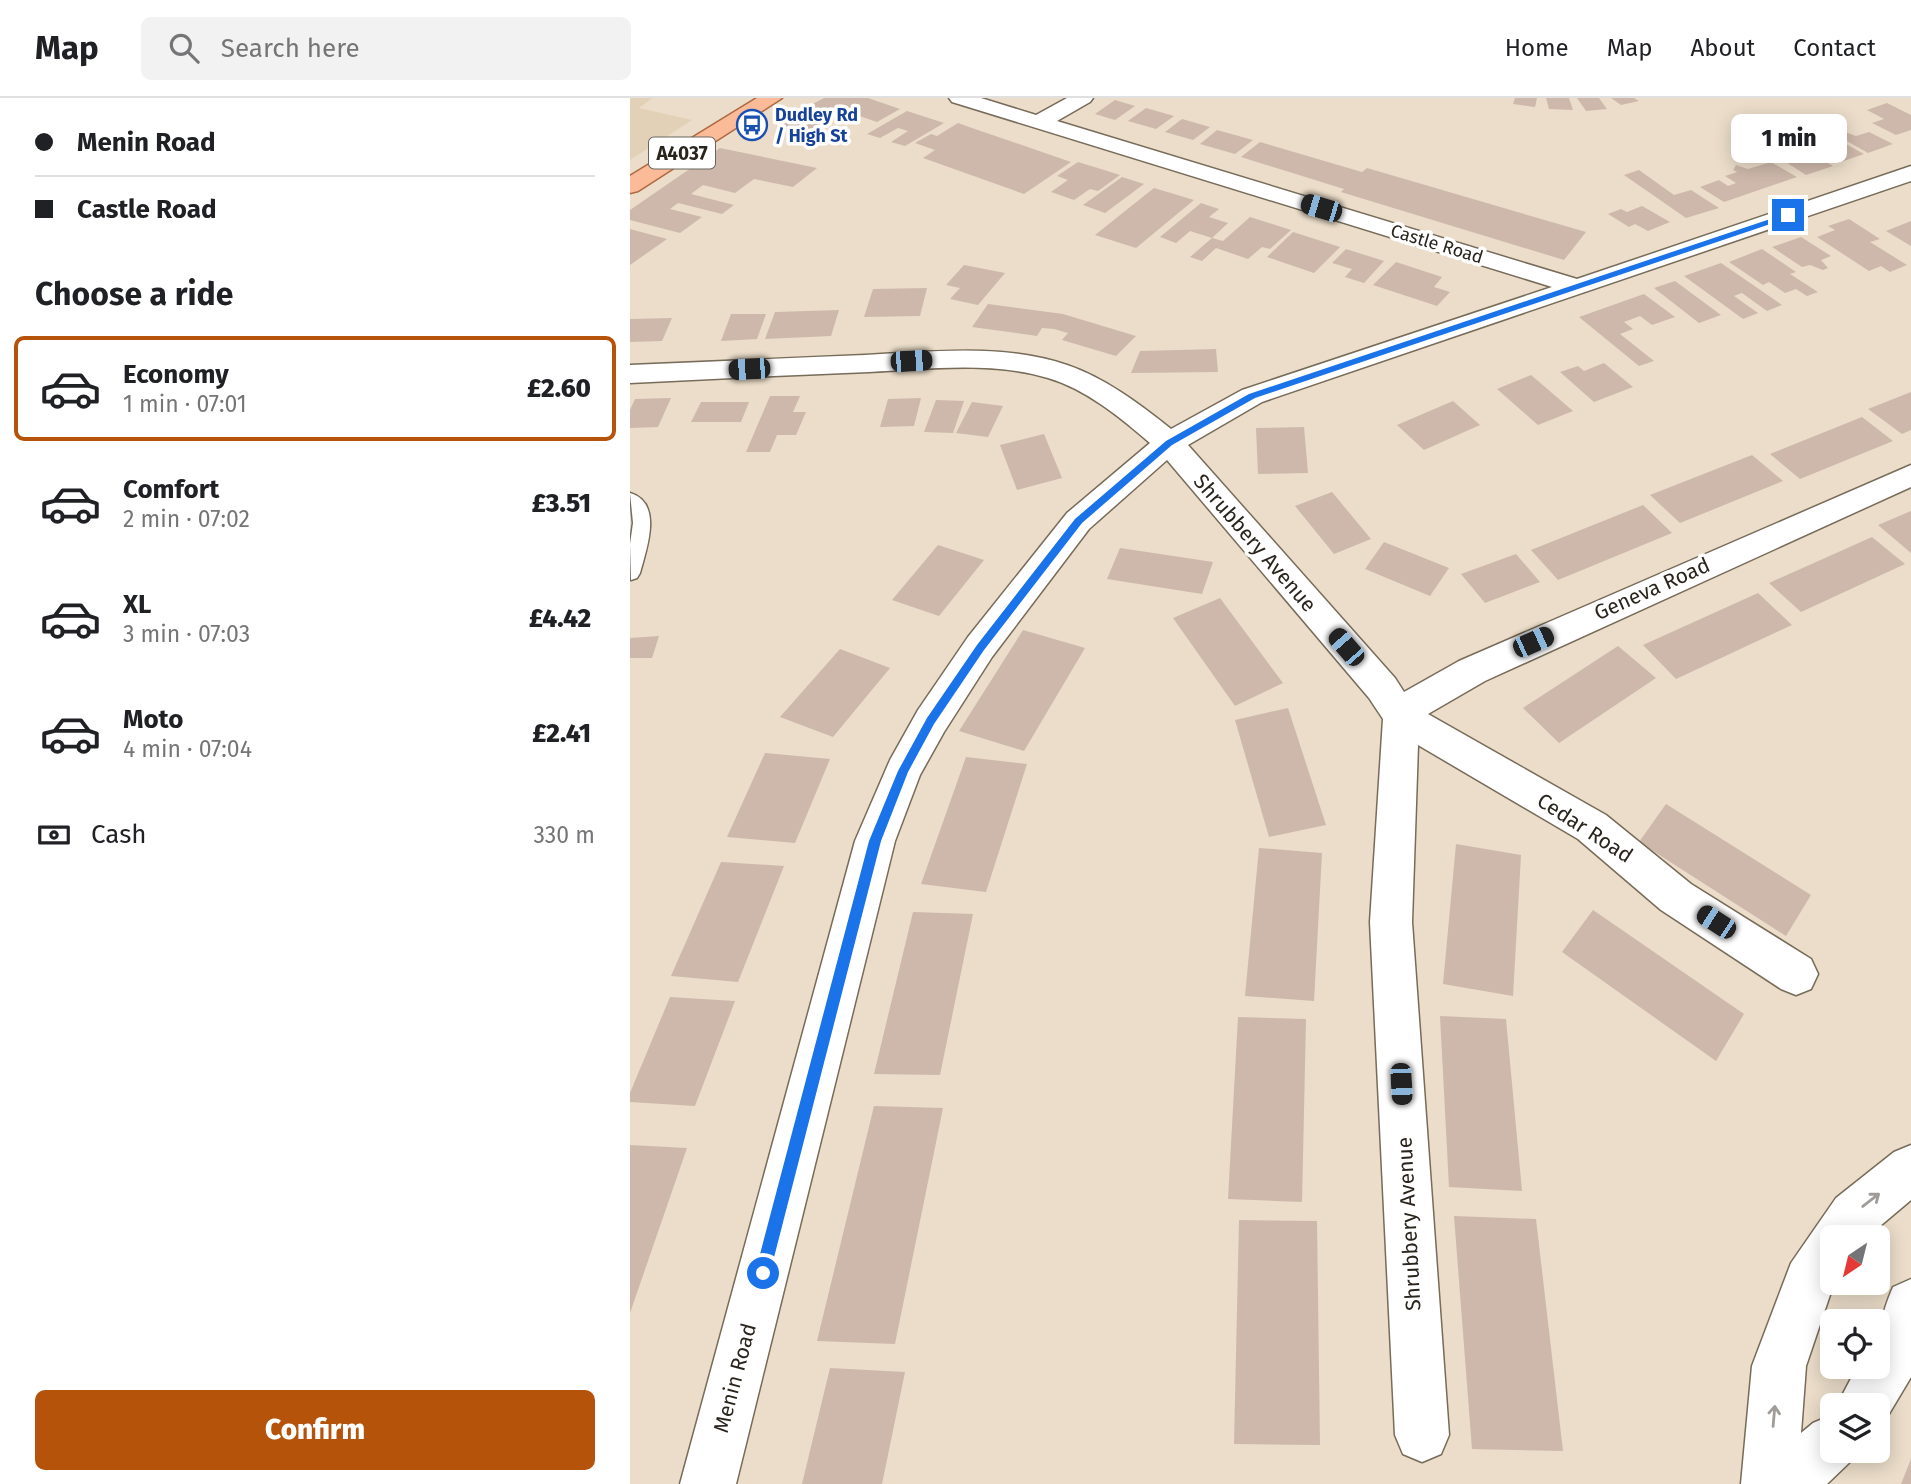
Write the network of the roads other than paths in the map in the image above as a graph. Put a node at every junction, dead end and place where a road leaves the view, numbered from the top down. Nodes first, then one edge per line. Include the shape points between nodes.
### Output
1 (772, 98) edge
2 (959, 98) edge
3 (1083, 98) edge
4 (1039, 122) junction
5 (1911, 173) edge
6 (630, 186) edge
7 (1578, 287) junction
8 (630, 375) edge
9 (1169, 443) junction
10 (1911, 475) edge
11 (630, 499) edge
12 (631, 573) edge
13 (1401, 717) junction
14 (1796, 974) dead end
15 (1911, 1170) edge
16 (1846, 1225) edge
17 (1820, 1264) edge
18 (1911, 1306) edge
19 (1871, 1393) edge
20 (1422, 1434) dead end
21 (1820, 1453) edge
22 (708, 1484) edge
23 (1769, 1484) edge
24 (1785, 1484) edge

1 - 6 main road, A4037
2 - 4 street, Castle Road
3 - 4 street
4 - 7 street, Castle Road
5 - 7 street
7 - 9 street, Menin Road via 1252,396
8 - 9 street, Shrubbery Avenue via 966,359 1028,365 1058,371 1086,384 1132,412
9 - 13 street, Shrubbery Avenue via 1382,688
9 - 22 street, Menin Road via 1078,521 980,647 903,771 875,841
10 - 13 street, Geneva Road via 1484,665 1420,699
11 - 12 lane via 641,513 642,526
13 - 14 street, Cedar Road via 1592,827 1676,897
13 - 20 street, Shrubbery Avenue via 1391,922
16 -> 15 street via 1853,1214
23 -> 17 street via 1779,1366 1809,1282
18 - 19 street via 1897,1350
21 - 24 street

